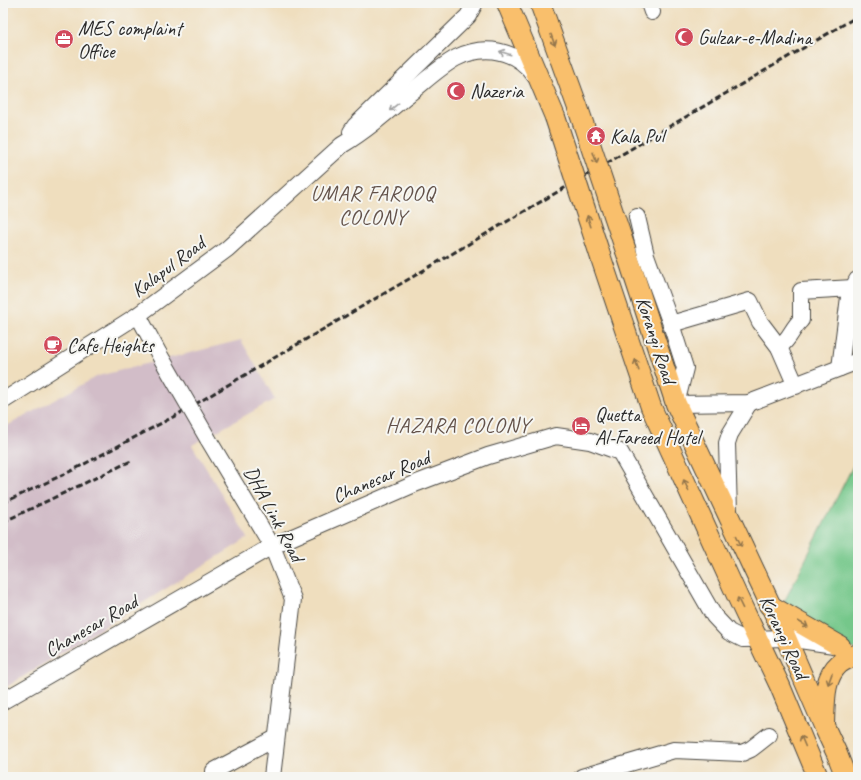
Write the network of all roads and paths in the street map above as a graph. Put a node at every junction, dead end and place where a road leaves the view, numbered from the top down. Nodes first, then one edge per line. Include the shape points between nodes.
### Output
1 (475, 3) edge
2 (507, 3) edge
3 (540, 3) edge
4 (543, 88) junction
5 (342, 145) junction
6 (637, 217) dead end
7 (856, 283) edge
8 (138, 315) junction
9 (671, 324) junction
10 (779, 347) junction
11 (858, 361) edge
12 (840, 368) junction
13 (796, 386) junction
14 (3, 401) edge
15 (749, 403) junction
16 (676, 404) junction
17 (730, 520) junction
18 (272, 546) junction
19 (769, 605) junction
20 (758, 638) junction
21 (786, 638) junction
22 (851, 651) edge
23 (3, 701) edge
24 (824, 726) junction
25 (769, 735) dead end
26 (276, 738) junction
27 (214, 777) edge
28 (272, 777) edge
29 (582, 777) edge
30 (818, 777) edge
31 (846, 777) edge

1 - 5 street via 468,16 355,126
2 - 4 main road, Korangi Road
3 -> 16 main road, Korangi Road, bridge via 578,108
4 -> 5 street via 529,68 510,54 495,50 463,55 446,64 360,134
20 -> 4 main road, Korangi Road, bridge via 650,407 555,117
5 - 8 street, Kalapul Road via 241,237
6 - 9 street via 646,255
7 - 10 street via 801,291 801,320 791,336
7 - 12 street via 849,297
8 - 14 street, Kalapul Road
8 - 18 street, DHA Link Road, bridge
9 - 10 street via 750,301 760,322
9 - 16 street via 685,368
10 - 13 street
11 - 12 street
12 - 13 street
13 - 15 street
15 - 16 street
15 - 17 street via 727,443
16 - 17 main road, Korangi Road
17 -> 19 main road, Korangi Road
18 - 20 street, Chanesar Road via 417,483 488,456 556,436 590,441 620,452 714,616 732,634 743,638
18 - 23 street, Chanesar Road
18 - 26 street, DHA Link Road via 293,600
19 - 21 main road, Korangi Road
19 -> 22 main road
20 - 21 street, Chanesar Road
30 -> 20 main road, Korangi Road
21 - 22 street, Chanesar Road
21 - 24 main road, Korangi Road
22 -> 24 main road via 830,675
24 - 31 main road, Korangi Road
25 - 29 street via 742,752 674,750
26 - 27 street via 214,771
26 - 28 street, DHA Link Road

